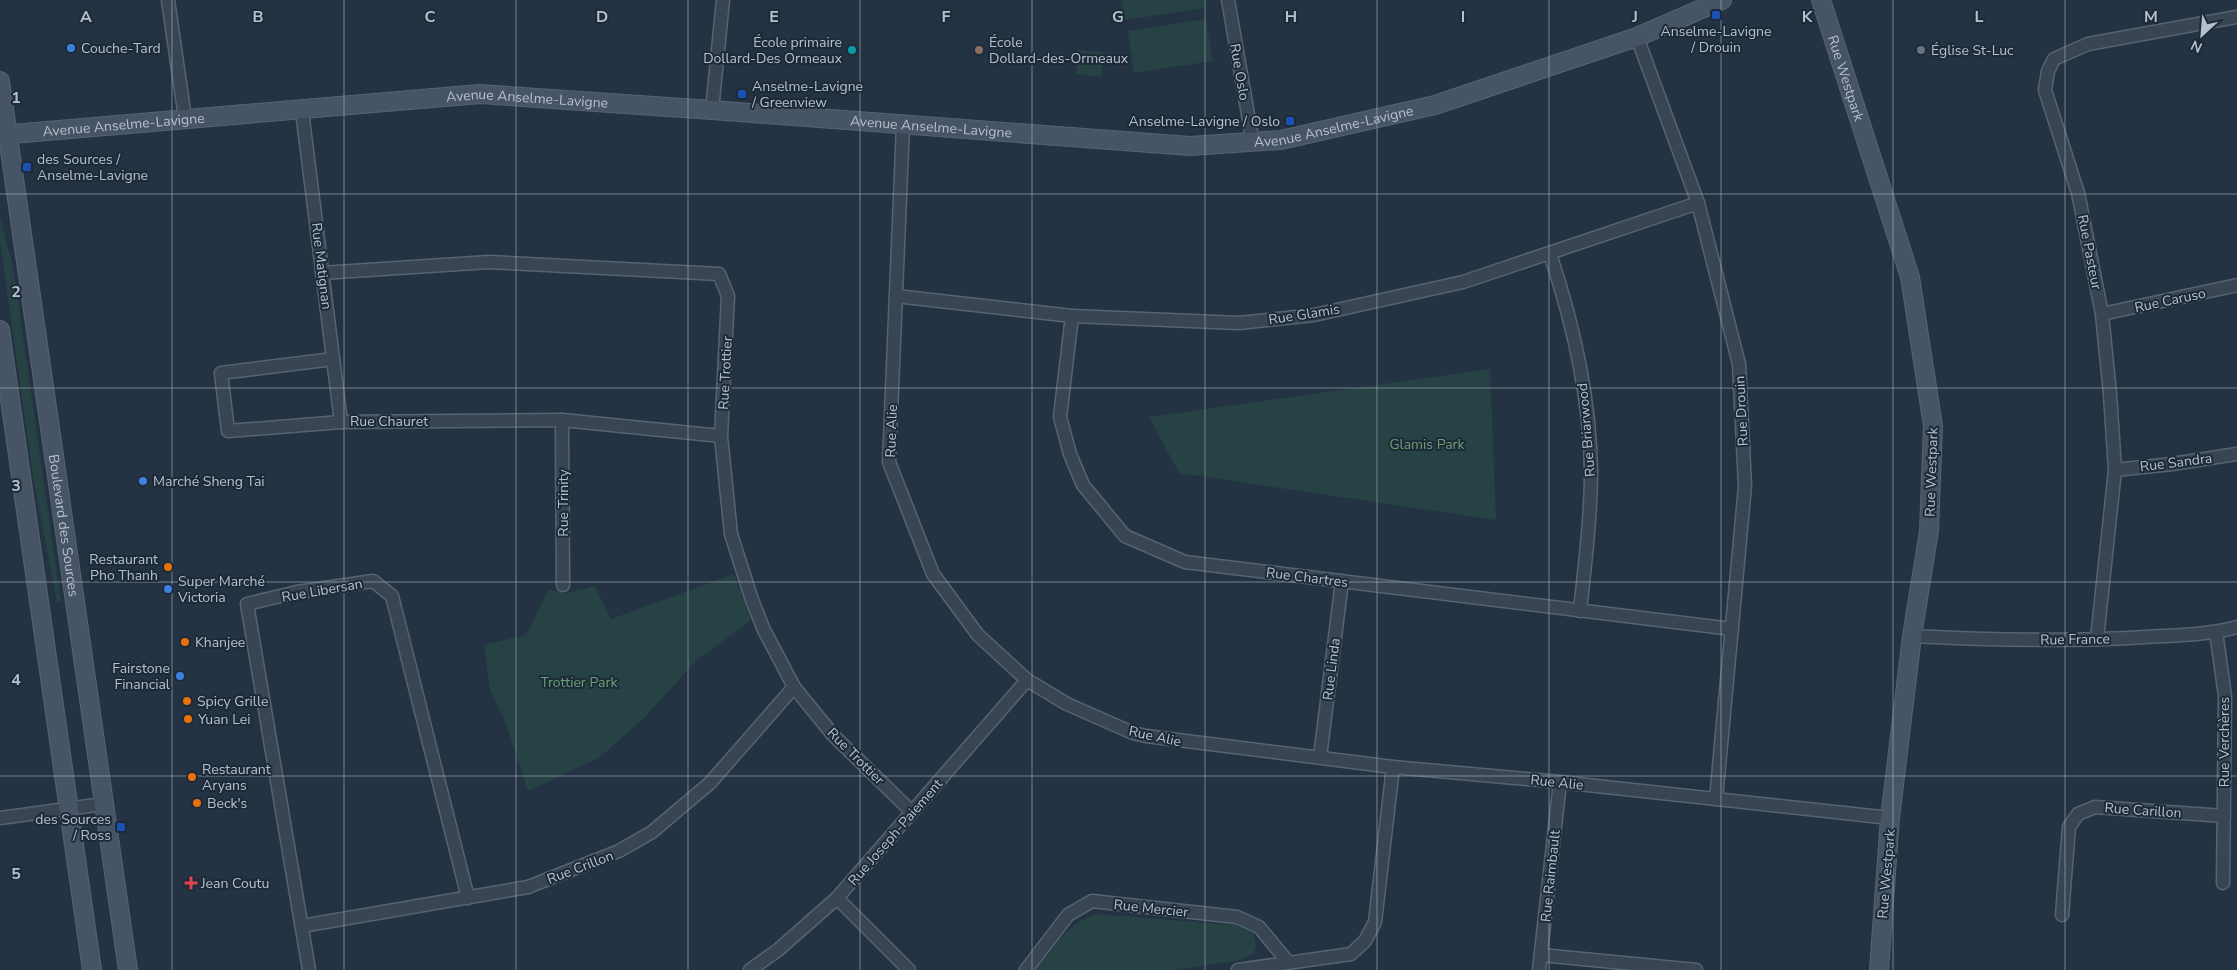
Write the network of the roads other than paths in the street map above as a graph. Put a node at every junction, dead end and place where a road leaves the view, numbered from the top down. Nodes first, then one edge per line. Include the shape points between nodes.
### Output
1 (168, 0) edge
2 (723, 0) edge
3 (1228, 0) edge
4 (1722, 0) edge
5 (1821, 0) edge
6 (2237, 17) edge
7 (1637, 37) junction
8 (0, 81) edge
9 (302, 110) junction
10 (712, 110) junction
11 (185, 118) junction
12 (903, 126) junction
13 (4, 135) edge
14 (1253, 143) junction
15 (1698, 203) junction
16 (1550, 254) junction
17 (322, 273) junction
18 (2237, 285) edge
19 (896, 296) junction
20 (2102, 314) junction
21 (1072, 316) junction
22 (0, 330) edge
23 (334, 359) junction
24 (562, 420) junction
25 (342, 422) junction
26 (722, 436) junction
27 (2237, 454) edge
28 (2115, 470) junction
29 (1342, 581) junction
30 (563, 585) dead end
31 (1580, 611) junction
32 (2237, 627) edge
33 (1732, 629) junction
34 (2216, 632) junction
35 (1912, 636) junction
36 (2097, 640) junction
37 (1027, 680) junction
38 (794, 687) junction
39 (1320, 757) junction
40 (1393, 768) junction
41 (1560, 782) junction
42 (1716, 799) junction
43 (103, 804) junction
44 (69, 810) junction
45 (912, 812) junction
46 (2224, 816) junction
47 (0, 818) edge
48 (1890, 818) junction
49 (2223, 883) dead end
50 (468, 898) junction
51 (837, 898) junction
52 (2062, 915) dead end
53 (302, 926) junction
54 (1541, 955) junction
55 (1288, 962) junction
56 (1879, 963) edge
57 (92, 970) edge
58 (128, 970) edge
59 (308, 970) edge
60 (750, 970) edge
61 (909, 970) edge
62 (1026, 970) edge
63 (1238, 970) edge
64 (1539, 970) edge
65 (1696, 970) edge

1 - 11 street
2 - 10 street
3 - 14 street, Rue Oslo
4 - 7 street, Avenue Anselme-Lavigne
5 - 35 street, Rue Westpark via 1910,277 1933,426 1929,531
6 - 20 street, Rue Pasteur via 2088,44 2054,59 2048,71 2045,90 2078,193
7 - 14 street, Avenue Anselme-Lavigne via 1435,105 1281,140
7 - 15 street, Rue Drouin
8 - 13 street, Boulevard des Sources
9 - 10 street, Avenue Anselme-Lavigne via 480,94
9 - 11 street, Avenue Anselme-Lavigne
9 - 17 street, Rue Matignan
10 - 12 street, Avenue Anselme-Lavigne
11 - 13 street, Avenue Anselme-Lavigne
12 - 14 street, Avenue Anselme-Lavigne via 1190,146
12 - 19 street, Rue Alie
13 - 43 street, Boulevard des Sources
15 - 16 street, Rue Glamis
15 - 33 street, Rue Drouin via 1739,364 1745,486
16 - 21 street, Rue Glamis via 1463,282 1314,315 1239,323
16 - 31 street, Rue Briarwood via 1578,349 1587,422 1590,487
17 - 23 street, Rue Matignan
17 - 26 street, Rue Trottier via 489,262 719,274 728,296
18 - 20 street, Rue Caruso
19 - 21 street, Rue Glamis
19 - 37 street, Rue Alie via 889,462 933,574 978,635
20 - 28 street, Rue Pasteur
21 - 29 street, Rue Chartres via 1060,417 1083,485 1126,536 1185,562
22 - 44 street
23 - 25 street, Rue Matignan
23 - 25 street, Rue Chauret via 221,373 226,421 228,431
24 - 25 street, Rue Chauret
24 - 26 street, Rue Chauret
24 - 30 street, Rue Trinity
26 - 38 street, Rue Trottier via 731,534 764,630
27 - 28 street, Rue Sandra
28 - 36 street, Rue Pasteur
29 - 31 street, Rue Chartres
29 - 39 street, Rue Linda
31 - 33 street, Rue Chartres
32 - 34 street, Rue France
33 - 42 street, Rue Drouin
34 - 36 street, Rue France
34 - 46 street, Rue Verchères via 2225,696
35 - 36 street, Rue France
35 - 48 street, Rue Westpark
37 - 39 street, Rue Alie via 1067,704 1133,733
37 - 45 street, Rue Joseph-Paiement
38 - 45 street, Rue Trottier via 833,735
38 - 50 street, Rue Crillon via 710,783 652,832 619,851 545,881
39 - 40 street, Rue Alie
40 - 41 street, Rue Alie
40 - 55 street via 1375,922 1365,940 1351,954
41 - 42 street, Rue Alie
41 - 54 street, Rue Raimbault
42 - 48 street, Rue Alie
43 - 44 street
43 - 58 street, Boulevard des Sources
44 - 47 street
44 - 57 street
45 - 51 street, Rue Joseph-Paiement
46 - 49 street, Rue Verchères
46 - 52 street, Rue Carillon via 2095,807 2078,814 2069,827
48 - 56 street, Rue Westpark
50 - 53 street, Rue Crillon
50 - 53 street, Rue Libersan via 392,596 373,581 297,592 248,604
51 - 60 street, Rue Joseph-Paiement
51 - 61 street
53 - 59 street, Rue Libersan
54 - 64 street, Rue Raimbault
54 - 65 street
55 - 62 street, Rue Mercier via 1259,927 1238,917 1092,901 1068,915
55 - 63 street

